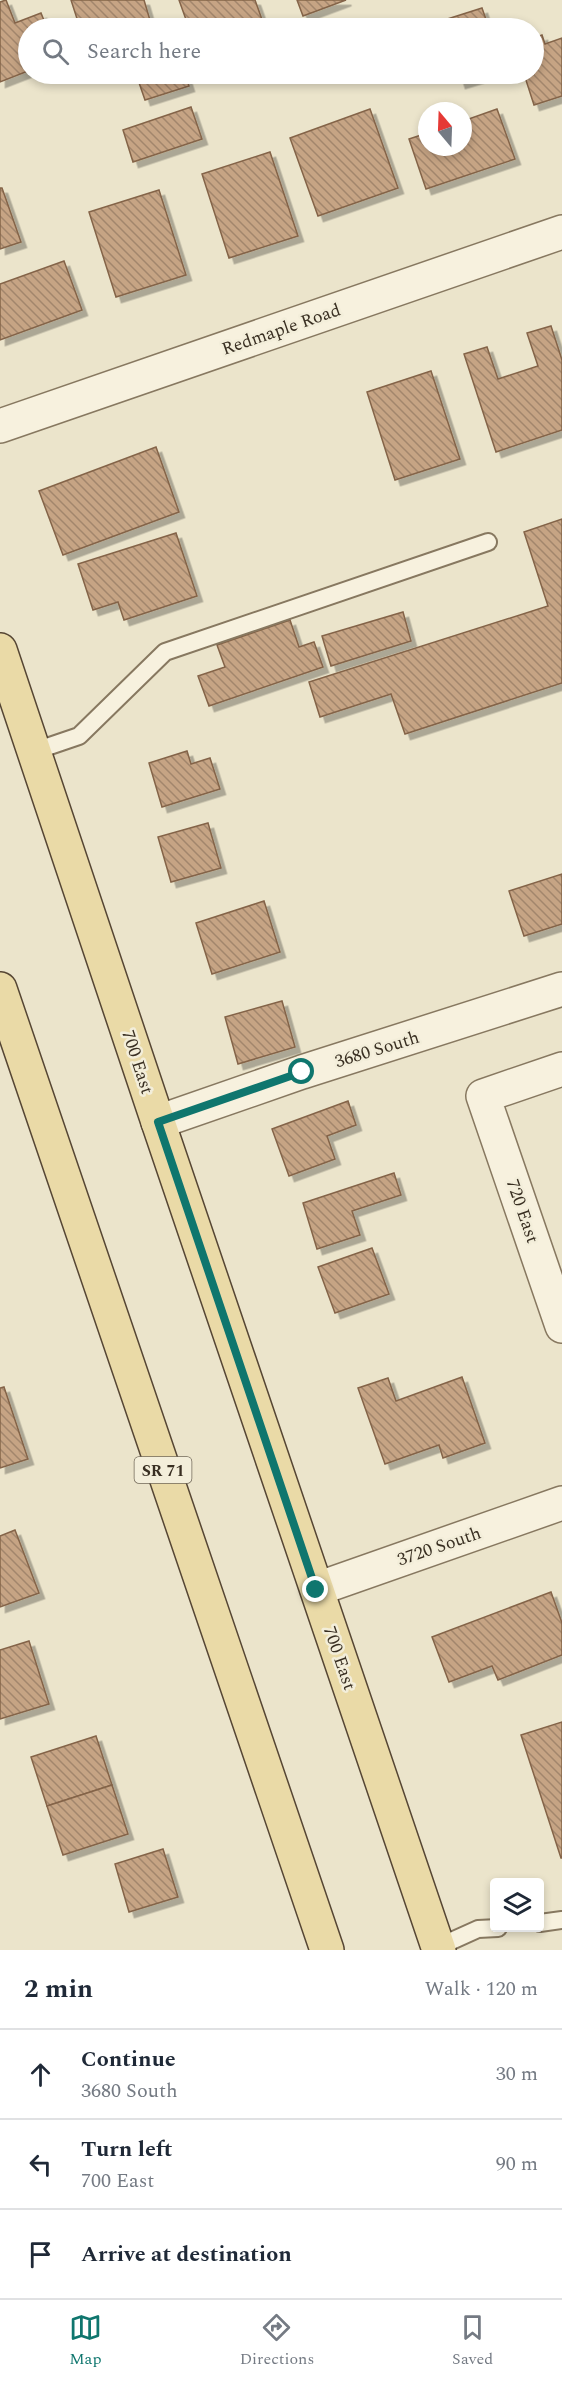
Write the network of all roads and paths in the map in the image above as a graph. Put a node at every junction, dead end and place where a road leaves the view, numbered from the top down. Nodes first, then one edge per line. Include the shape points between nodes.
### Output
1 (562, 232) edge
2 (0, 426) edge
3 (488, 542) dead end
4 (0, 650) edge
5 (35, 751) junction
6 (0, 989) edge
7 (562, 989) edge
8 (562, 1069) edge
9 (158, 1122) junction
10 (562, 1326) edge
11 (562, 1503) edge
12 (316, 1590) junction
13 (562, 1920) edge
14 (544, 1922) edge
15 (490, 1928) edge
16 (435, 1949) edge
17 (327, 1950) edge

1 - 2 street, Redmaple Road
3 - 5 lane via 165,652 79,736
4 - 5 main road, 700 East
5 - 9 main road, 700 East
6 - 17 main road, SR 71
7 - 9 street, 3680 South
8 - 10 street, 720 East via 483,1096
9 - 12 main road, 700 East
11 - 12 street, 3720 South
12 - 16 main road, 700 East
13 - 14 lane
15 - 16 lane via 478,1929

